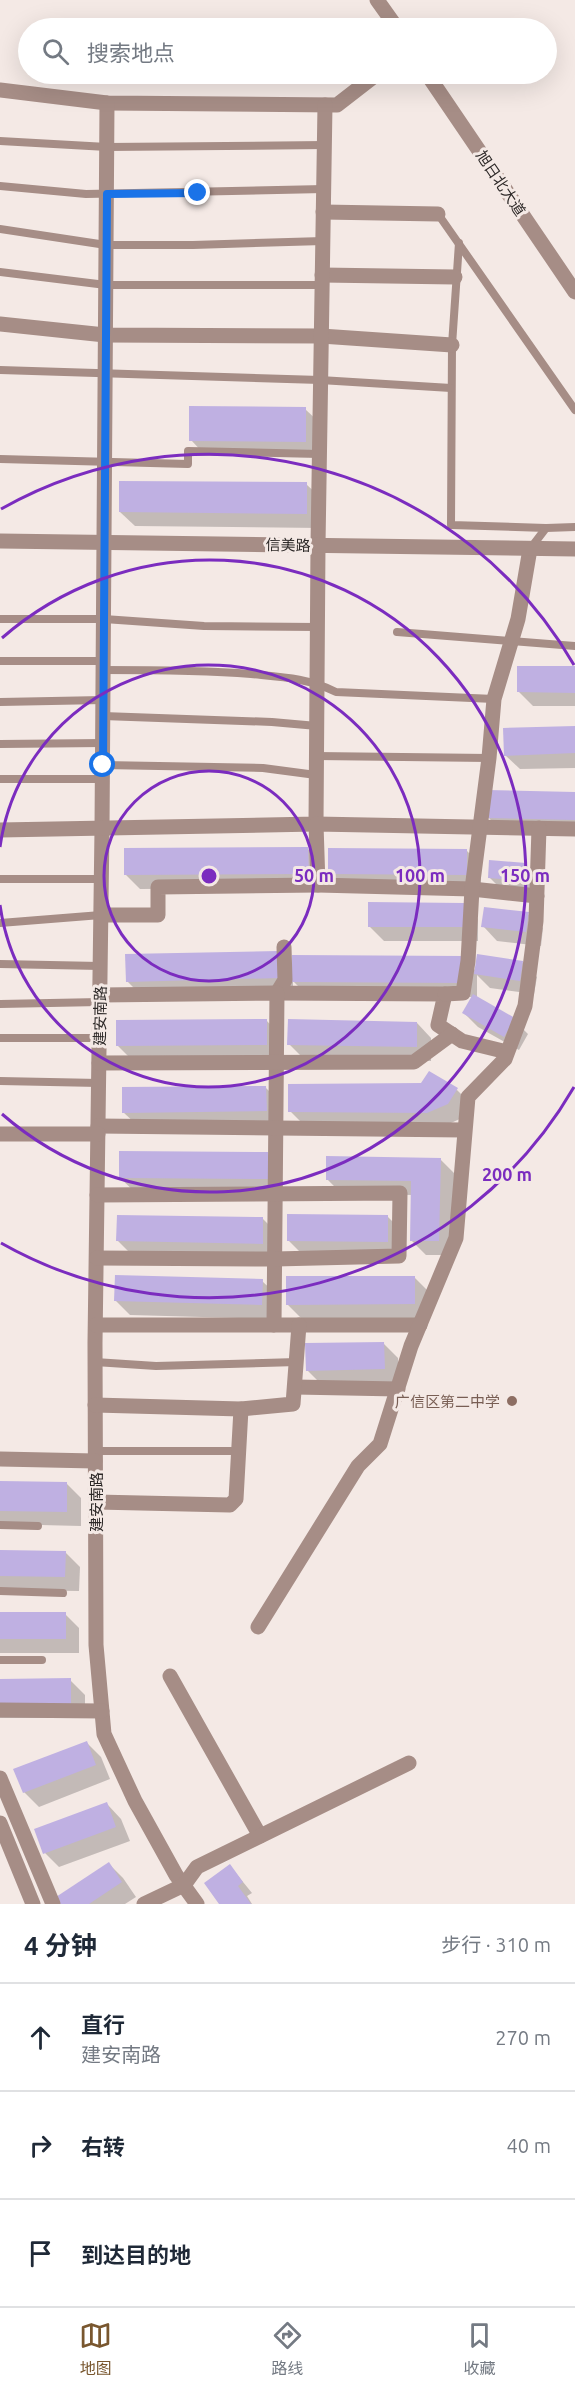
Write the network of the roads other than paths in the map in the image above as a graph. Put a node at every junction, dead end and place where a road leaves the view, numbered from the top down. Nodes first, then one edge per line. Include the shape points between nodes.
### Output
1 (377, 0) edge
2 (390, 18) edge
3 (364, 84) edge
4 (434, 84) edge
5 (0, 90) edge
6 (107, 103) junction
7 (325, 105) junction
8 (0, 141) edge
9 (325, 145) junction
10 (107, 147) junction
11 (0, 186) edge
12 (324, 189) junction
13 (107, 194) junction
14 (323, 212) junction
15 (438, 214) joint
16 (0, 229) edge
17 (323, 241) junction
18 (459, 243) junction
19 (106, 246) junction
20 (0, 272) edge
21 (455, 277) junction
22 (322, 280) junction
23 (106, 285) junction
24 (575, 292) edge
25 (0, 324) edge
26 (105, 335) junction
27 (321, 336) junction
28 (452, 345) junction
29 (0, 370) edge
30 (105, 374) junction
31 (321, 380) junction
32 (452, 388) junction
33 (575, 410) edge
34 (319, 454) junction
35 (0, 459) edge
36 (105, 462) junction
37 (575, 527) edge
38 (546, 528) junction
39 (0, 541) edge
40 (104, 542) junction
41 (318, 545) junction
42 (530, 549) junction
43 (575, 549) edge
44 (0, 619) edge
45 (104, 619) junction
46 (317, 627) junction
47 (397, 632) dead end
48 (511, 641) junction
49 (575, 646) edge
50 (0, 661) edge
51 (103, 666) junction
52 (317, 682) junction
53 (494, 699) junction
54 (103, 700) junction
55 (0, 702) edge
56 (103, 716) junction
57 (316, 726) junction
58 (103, 743) junction
59 (0, 744) edge
60 (316, 756) junction
61 (489, 758) junction
62 (103, 772) junction
63 (316, 775) junction
64 (0, 779) edge
65 (316, 824) junction
66 (479, 827) junction
67 (540, 828) junction
68 (102, 829) junction
69 (575, 829) edge
70 (0, 830) edge
71 (0, 879) edge
72 (102, 879) junction
73 (318, 885) junction
74 (472, 889) junction
75 (537, 896) junction
76 (101, 915) junction
77 (0, 923) edge
78 (284, 946) dead end
79 (0, 964) edge
80 (100, 966) junction
81 (277, 993) junction
82 (445, 994) junction
83 (100, 999) junction
84 (0, 1004) edge
85 (452, 1034) junction
86 (0, 1038) edge
87 (100, 1038) junction
88 (507, 1052) junction
89 (277, 1062) junction
90 (99, 1063) junction
91 (0, 1081) edge
92 (99, 1083) junction
93 (277, 1128) junction
94 (98, 1130) junction
95 (465, 1130) junction
96 (0, 1134) edge
97 (97, 1195) junction
98 (276, 1195) junction
99 (96, 1258) junction
100 (275, 1259) junction
101 (96, 1325) junction
102 (274, 1325) junction
103 (299, 1325) junction
104 (420, 1325) junction
105 (96, 1362) junction
106 (297, 1362) junction
107 (295, 1387) junction
108 (398, 1389) junction
109 (96, 1405) junction
110 (241, 1409) junction
111 (239, 1451) junction
112 (96, 1456) junction
113 (0, 1459) edge
114 (96, 1502) junction
115 (0, 1525) edge
116 (38, 1526) dead end
117 (0, 1591) edge
118 (63, 1593) dead end
119 (258, 1628) dead end
120 (0, 1660) edge
121 (42, 1660) dead end
122 (171, 1676) dead end
123 (0, 1710) edge
124 (102, 1711) junction
125 (409, 1763) dead end
126 (0, 1778) edge
127 (0, 1823) edge
128 (260, 1836) junction
129 (184, 1885) junction
130 (33, 1904) edge
131 (53, 1904) edge
132 (144, 1904) edge
133 (197, 1904) edge

1 - 2 street
3 - 7 street via 337,105
4 - 24 street, 旭日北大道
5 - 6 street
6 - 7 street
6 - 10 street, 建安南路
7 - 9 street
8 - 10 lane
9 - 10 lane
9 - 12 street
10 - 13 street, 建安南路
11 - 13 lane
12 - 13 lane
12 - 14 street
13 - 19 street, 建安南路
14 - 15 street
14 - 17 street
15 - 18 lane
16 - 19 lane
17 - 19 lane
17 - 22 street
18 - 21 lane
18 - 33 lane
19 - 23 street, 建安南路
20 - 23 lane
21 - 22 street
21 - 28 lane
22 - 23 lane
22 - 27 street
23 - 26 street, 建安南路
25 - 26 street
26 - 27 street
26 - 30 street, 建安南路
27 - 28 street
27 - 31 street
28 - 32 lane
29 - 30 lane
30 - 31 lane
30 - 36 street, 建安南路
31 - 32 lane
31 - 34 street
32 - 38 lane via 451,525
34 - 36 lane via 188,451 188,464
34 - 41 street
35 - 36 lane
36 - 40 street, 建安南路
37 - 38 lane
38 - 42 lane
39 - 40 street, 信美路
40 - 41 street, 信美路
40 - 45 street, 建安南路
41 - 42 street, 信美路
41 - 46 street
42 - 43 street, 信美路
42 - 48 street
44 - 45 lane
45 - 46 lane via 204,626
45 - 51 street, 建安南路
46 - 52 street
47 - 48 lane
48 - 49 lane
48 - 53 street
50 - 51 lane
51 - 52 lane via 200,670
51 - 54 street, 建安南路
52 - 53 lane via 336,692
52 - 57 street
53 - 61 street
54 - 55 lane
54 - 56 street, 建安南路
56 - 57 lane
56 - 58 street, 建安南路
57 - 60 street
58 - 59 lane
58 - 62 street, 建安南路
60 - 61 lane
60 - 63 street
61 - 66 street
62 - 63 lane via 263,768
62 - 64 lane
62 - 68 street, 建安南路
63 - 65 street
65 - 66 street
65 - 68 street
65 - 73 street
66 - 67 street
66 - 74 street
67 - 69 street
67 - 75 street
68 - 70 street
68 - 72 street, 建安南路
71 - 72 lane
72 - 76 street, 建安南路
73 - 74 street
73 - 76 street via 158,887 158,915
74 - 75 street
74 - 82 street via 463,993
75 - 88 street via 525,1006
76 - 77 lane
76 - 80 street, 建安南路
78 - 81 street via 285,980
79 - 80 lane
80 - 83 street, 建安南路
81 - 82 street
81 - 83 street
81 - 89 street
82 - 85 street via 438,1025
83 - 84 lane
83 - 87 street, 建安南路
85 - 88 street via 462,1041
85 - 89 street via 414,1062
86 - 87 lane
87 - 90 street, 建安南路
88 - 95 street via 505,1059 468,1097
89 - 90 street
89 - 93 street
90 - 92 street, 建安南路
91 - 92 lane
92 - 94 street, 建安南路
93 - 94 street
93 - 95 street
93 - 98 street
94 - 96 street
94 - 97 street, 建安南路
95 - 104 street via 456,1238
97 - 98 street
97 - 99 street, 建安南路
98 - 100 street
98 - 100 street via 400,1193 399,1256
99 - 100 street
99 - 101 street, 建安南路
100 - 102 street
101 - 102 street
101 - 105 street, 建安南路
102 - 103 street
103 - 104 street
103 - 106 street
104 - 108 street
105 - 106 lane via 156,1366
105 - 109 street, 建安南路
106 - 107 street
107 - 108 street
107 - 110 street via 293,1404
108 - 119 street via 380,1444 358,1466
109 - 110 street
109 - 112 street, 建安南路
110 - 111 street
111 - 112 lane
111 - 114 street via 236,1499 230,1505
112 - 113 street
112 - 114 street, 建安南路
114 - 124 street, 建安南路 via 96,1646
115 - 116 lane
117 - 118 lane
120 - 121 lane
122 - 128 street
123 - 124 street
124 - 129 street, 建安南路 via 104,1734 135,1801
125 - 128 street
126 - 131 street
127 - 130 street
128 - 129 street via 197,1867
129 - 132 street
129 - 133 street, 建安南路

